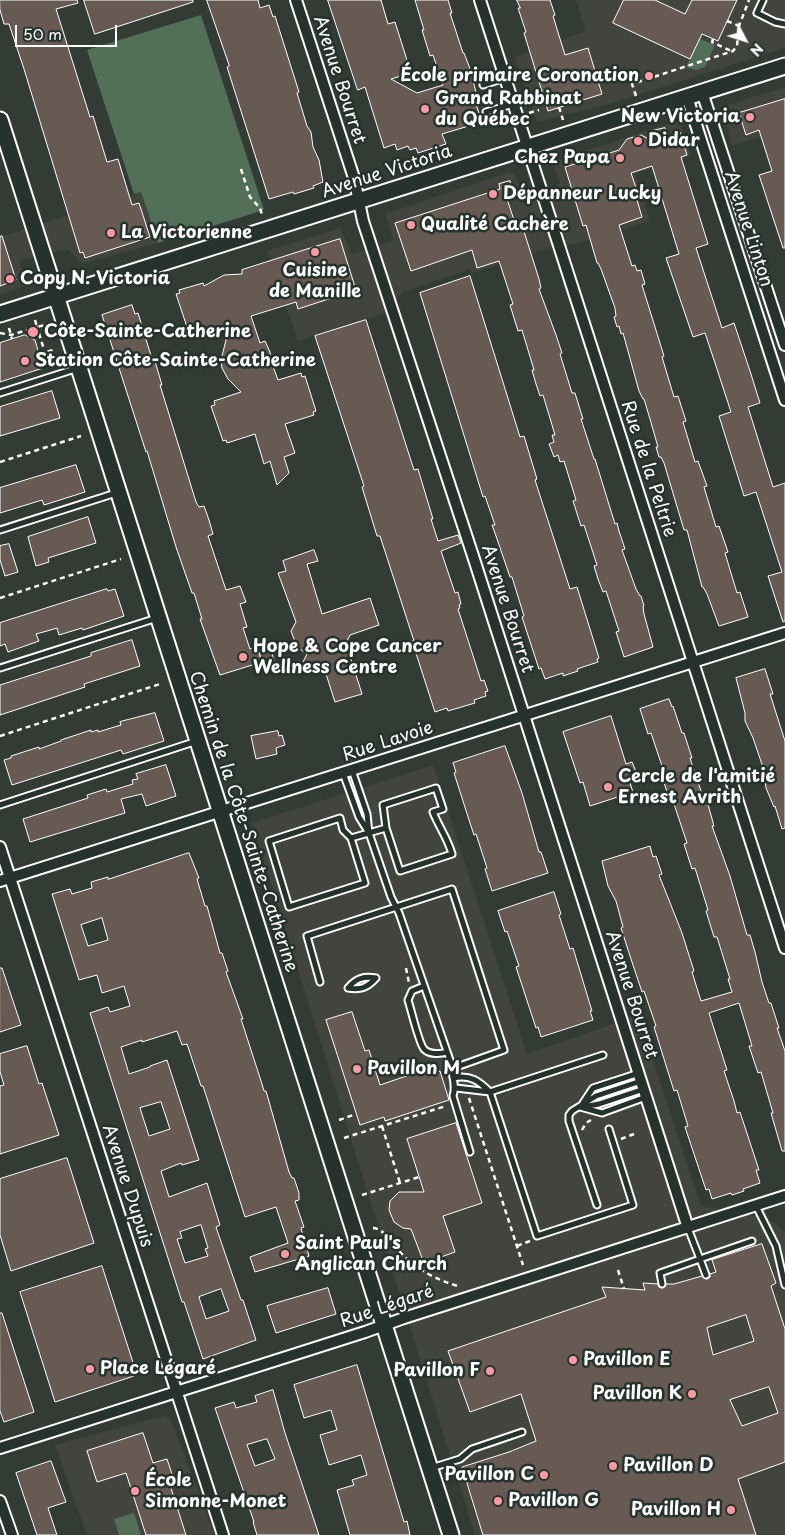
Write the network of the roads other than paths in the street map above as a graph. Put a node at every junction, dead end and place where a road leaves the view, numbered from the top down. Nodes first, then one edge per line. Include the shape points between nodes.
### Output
1 (296, 0) edge
2 (480, 0) edge
3 (763, 0) edge
4 (785, 24) edge
5 (785, 66) edge
6 (505, 78) junction
7 (482, 85) dead end
8 (702, 92) junction
9 (687, 97) junction
10 (513, 104) junction
11 (486, 112) dead end
12 (0, 120) edge
13 (527, 147) junction
14 (358, 201) junction
15 (56, 297) junction
16 (0, 314) edge
17 (785, 345) edge
18 (80, 368) junction
19 (0, 393) edge
20 (785, 400) edge
21 (119, 492) junction
22 (0, 530) edge
23 (158, 618) junction
24 (785, 633) edge
25 (693, 662) junction
26 (0, 668) edge
27 (524, 715) junction
28 (198, 741) junction
29 (348, 772) junction
30 (0, 805) edge
31 (221, 812) junction
32 (386, 828) junction
33 (369, 833) junction
34 (351, 838) junction
35 (0, 847) edge
36 (5, 880) edge
37 (396, 907) junction
38 (785, 948) edge
39 (320, 982) dead end
40 (424, 986) junction
41 (348, 988) joint
42 (447, 1052) junction
43 (603, 1055) dead end
44 (451, 1069) junction
45 (453, 1078) junction
46 (643, 1085) junction
47 (456, 1088) junction
48 (490, 1092) junction
49 (580, 1107) junction
50 (609, 1129) dead end
51 (470, 1152) dead end
52 (785, 1196) edge
53 (597, 1205) dead end
54 (756, 1206) junction
55 (688, 1228) junction
56 (752, 1241) dead end
57 (700, 1259) junction
58 (706, 1275) dead end
59 (662, 1284) dead end
60 (785, 1286) edge
61 (384, 1325) junction
62 (176, 1392) junction
63 (522, 1432) dead end
64 (0, 1448) edge
65 (430, 1469) junction
66 (0, 1501) edge
67 (12, 1535) edge
68 (223, 1535) edge
69 (451, 1535) edge

1 - 14 street, Avenue Bourret via 354,178
2 - 6 street, Rue de la Peltrie
3 - 4 lane via 757,13
5 - 8 main road, Avenue Victoria
6 - 7 lane
6 - 10 street, Rue de la Peltrie
8 - 9 main road, Avenue Victoria
8 - 17 street, Avenue Linton
9 - 13 main road, Avenue Victoria
9 - 20 street, Avenue Linton
10 - 11 lane
10 - 13 street, Rue de la Peltrie
12 - 15 main road, Chemin de la Côte-Sainte-Catherine
13 - 14 main road, Avenue Victoria
13 - 25 street, Rue de la Peltrie
14 - 15 main road, Avenue Victoria
14 - 27 street, Avenue Bourret
15 - 16 main road, Avenue Victoria
15 - 18 main road, Chemin de la Côte-Sainte-Catherine
18 - 19 lane
18 - 21 main road, Chemin de la Côte-Sainte-Catherine
21 - 22 lane
21 - 23 main road, Chemin de la Côte-Sainte-Catherine
23 - 26 lane
23 - 28 main road, Chemin de la Côte-Sainte-Catherine
24 - 25 street, Rue Lavoie
25 - 27 street, Rue Lavoie
25 - 38 street, Rue de la Peltrie
27 - 29 street, Rue Lavoie
27 - 46 street, Avenue Bourret
28 - 30 lane
28 - 31 main road, Chemin de la Côte-Sainte-Catherine
29 - 31 street, Rue Lavoie
29 - 33 lane via 359,817
29 - 33 lane via 367,814
31 - 36 street, Rue Lavoie
31 - 61 main road, Chemin de la Côte-Sainte-Catherine
32 - 32 lane via 400,871 452,854 434,812 443,809 436,788 384,805
32 - 33 lane
33 - 34 lane
33 - 37 lane
34 - 34 lane via 365,883 288,906 269,842 340,818 343,830
35 - 36 street, Avenue Dupuis
36 - 62 street, Avenue Dupuis
37 - 39 lane via 306,936
37 - 40 lane
37 - 44 lane via 452,889 504,1050
40 - 42 lane
40 - 42 lane via 412,992 408,1000 423,1047 438,1054
41 - 41 lane via 358,990 369,986 376,978 366,976 355,980
42 - 44 lane
43 - 48 lane
44 - 45 lane
45 - 47 lane
45 - 48 lane via 478,1080
46 - 49 lane via 596,1096
46 - 49 lane via 602,1113
46 - 55 street, Avenue Bourret
47 - 48 lane
47 - 51 lane via 453,1096
48 - 50 lane via 537,1236 633,1204
49 - 53 lane via 570,1113 569,1121
52 - 54 street, Rue Légaré
54 - 55 street, Rue Légaré
54 - 60 lane via 776,1246
55 - 57 lane
55 - 61 street, Rue Légaré
56 - 57 lane
57 - 58 lane
57 - 59 lane via 660,1273
61 - 62 street, Rue Légaré
61 - 65 main road, Chemin de la Côte-Sainte-Catherine
62 - 64 street, Rue Légaré
62 - 68 street, Avenue Dupuis
63 - 65 lane via 472,1449 460,1459
65 - 69 main road, Chemin de la Côte-Sainte-Catherine
66 - 67 street

